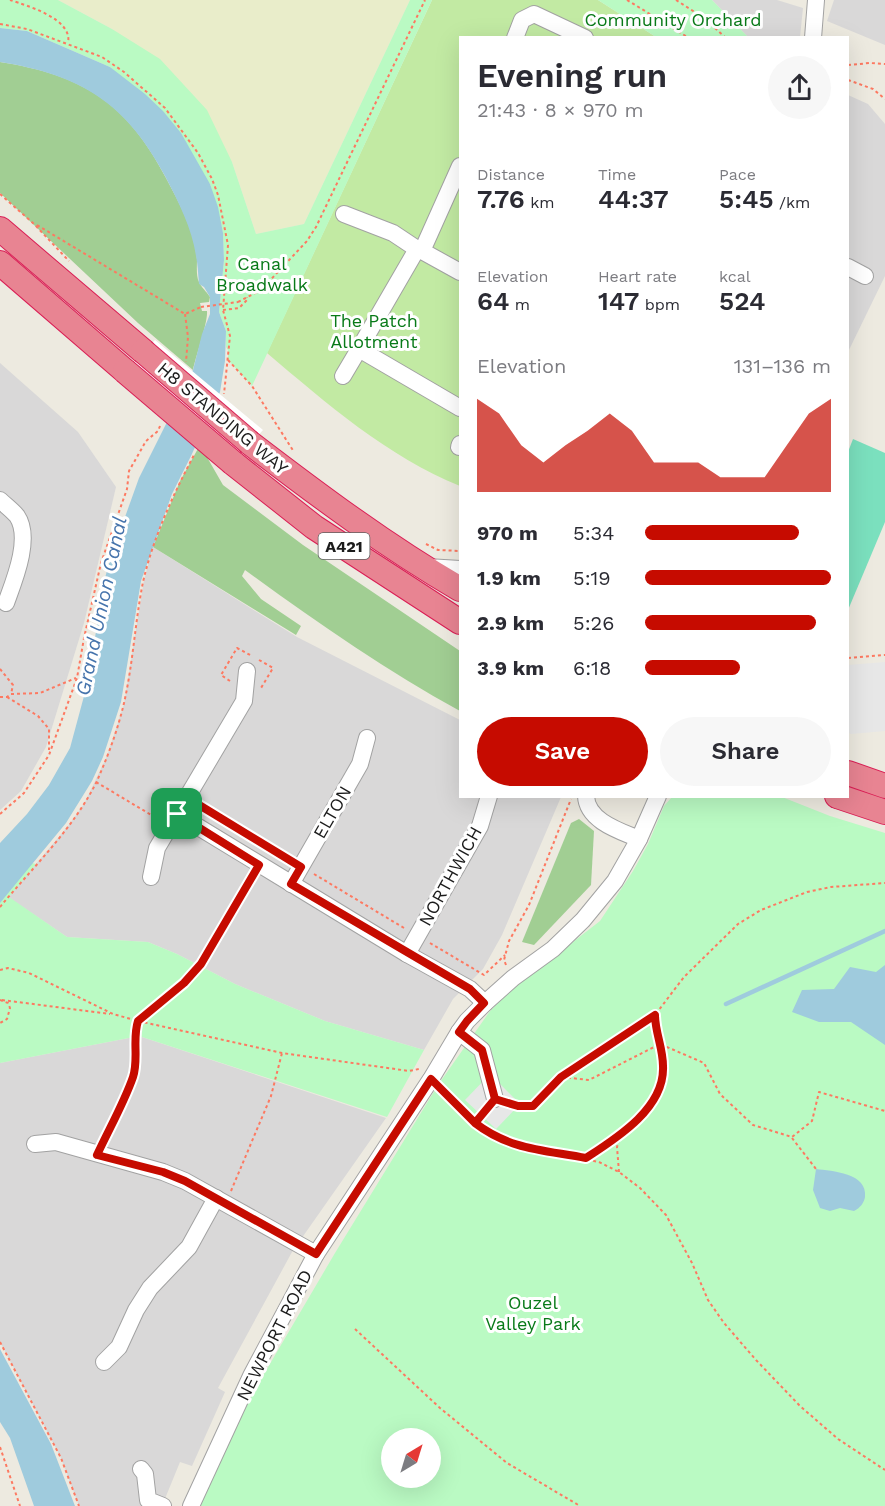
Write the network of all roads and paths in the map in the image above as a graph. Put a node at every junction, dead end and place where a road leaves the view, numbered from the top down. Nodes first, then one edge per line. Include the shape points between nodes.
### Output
1 (10, 0) edge
2 (425, 0) edge
3 (627, 0) edge
4 (676, 0) edge
5 (816, 0) edge
6 (0, 24) edge
7 (516, 36) edge
8 (581, 36) edge
9 (686, 36) edge
10 (724, 36) edge
11 (813, 36) edge
12 (68, 43) junction
13 (885, 64) edge
14 (849, 66) edge
15 (849, 80) edge
16 (885, 99) edge
17 (459, 168) edge
18 (344, 214) dead end
19 (34, 224) dead end
20 (0, 229) edge
21 (419, 250) junction
22 (0, 263) edge
23 (849, 268) edge
24 (459, 272) edge
25 (865, 276) dead end
26 (247, 297) junction
27 (223, 310) junction
28 (185, 314) junction
29 (359, 349) junction
30 (228, 360) junction
31 (186, 362) dead end
32 (343, 376) dead end
33 (223, 397) dead end
34 (459, 407) edge
35 (163, 420) dead end
36 (195, 454) dead end
37 (299, 459) dead end
38 (0, 500) edge
39 (423, 567) junction
40 (459, 569) edge
41 (459, 588) edge
42 (6, 603) dead end
43 (459, 621) edge
44 (885, 655) edge
45 (849, 658) edge
46 (0, 669) edge
47 (247, 671) dead end
48 (77, 678) junction
49 (11, 694) junction
50 (0, 697) edge
51 (7, 697) junction
52 (367, 738) dead end
53 (49, 755) junction
54 (849, 773) edge
55 (96, 782) junction
56 (885, 786) edge
57 (186, 797) junction
58 (488, 798) edge
59 (571, 798) edge
60 (586, 798) edge
61 (657, 798) edge
62 (843, 798) edge
63 (885, 812) edge
64 (0, 814) edge
65 (174, 820) junction
66 (639, 839) junction
67 (259, 865) junction
68 (301, 867) junction
69 (151, 877) dead end
70 (291, 884) junction
71 (885, 884) edge
72 (0, 907) edge
73 (417, 936) junction
74 (407, 954) junction
75 (505, 955) junction
76 (0, 970) edge
77 (513, 978) junction
78 (1, 1000) edge
79 (484, 1003) junction
80 (113, 1014) junction
81 (655, 1015) junction
82 (138, 1021) junction
83 (0, 1023) edge
84 (459, 1032) junction
85 (660, 1044) junction
86 (282, 1053) junction
87 (561, 1077) junction
88 (431, 1079) junction
89 (495, 1099) junction
90 (885, 1111) edge
91 (475, 1123) junction
92 (620, 1136) junction
93 (792, 1137) junction
94 (35, 1144) dead end
95 (97, 1155) junction
96 (586, 1158) junction
97 (816, 1169) dead end
98 (619, 1172) junction
99 (221, 1201) junction
100 (316, 1254) junction
101 (355, 1329) dead end
102 (0, 1342) edge
103 (104, 1362) dead end
104 (0, 1447) edge
105 (141, 1469) dead end
106 (885, 1470) edge
107 (20, 1506) edge
108 (79, 1506) edge
109 (163, 1506) edge
110 (191, 1506) edge
111 (580, 1506) edge

1 - 12 path via 61,24 67,30
2 - 26 path via 316,227 276,276
3 - 9 path
4 - 10 path
5 - 11 street
6 - 12 path via 27,28
7 - 8 street via 522,20 534,14
12 - 27 path via 102,57 149,93 198,153 212,179 226,234 228,260
13 - 14 path
15 - 16 path via 873,89
17 - 21 street
18 - 21 street via 393,233
19 - 28 path
20 - 39 highway, H8 STANDING WAY / A421, bridge via 250,443 333,507
21 - 24 street
21 - 29 street
22 - 43 highway, H8 STANDING WAY / A421, bridge via 233,463 315,527
23 - 25 street
26 - 27 path via 239,308
26 - 28 path, bridge
27 - 30 path via 230,336
28 - 31 path
29 - 32 street
29 - 34 street
30 - 33 path
30 - 37 path via 252,386
35 - 48 path via 129,471 127,489 101,563
36 - 55 path via 180,481 150,559 124,704
38 - 42 street via 18,518 24,541
39 - 40 street
39 - 41 highway, H8 STANDING WAY / A421
44 - 45 path
46 - 49 path via 13,685
47 - 57 street via 244,701
48 - 49 path via 40,693
48 - 53 path
49 - 51 path
50 - 51 path
51 - 53 path via 38,716 49,729
52 - 68 street, ELTON via 360,764
53 - 64 path via 24,793
54 - 56 highway
55 - 65 path
55 - 72 path via 68,826
57 - 65 street
57 - 68 path
58 - 73 street, NORTHWICH via 480,825
59 - 75 path
60 - 66 street via 593,814 607,825
61 - 66 street, NEWPORT ROAD
62 - 63 highway
65 - 67 street
65 - 69 street via 157,848
66 - 77 street, NEWPORT ROAD via 615,881 583,920 553,949
67 - 70 street
67 - 82 path via 201,964
68 - 70 street, ELTON
68 - 73 path
70 - 74 street
71 - 81 path via 807,892 761,910 714,946
73 - 74 street, NORTHWICH
73 - 75 path via 484,975
74 - 79 street via 470,989
75 - 77 path
76 - 80 path via 29,973
77 - 79 street, NEWPORT ROAD
78 - 80 path
78 - 83 path via 8,1003 10,1013
79 - 84 street, NEWPORT ROAD
80 - 82 path
81 - 85 path
81 - 87 path
82 - 86 path
82 - 95 path via 133,1076
84 - 88 street, NEWPORT ROAD
84 - 89 street via 482,1050
85 - 87 path via 589,1080
85 - 92 path via 660,1086 646,1109
85 - 93 path via 704,1063 720,1094 753,1125
86 - 88 path via 409,1071 419,1069
86 - 99 path via 271,1096
87 - 89 path via 533,1106
88 - 91 path
88 - 100 street, NEWPORT ROAD
89 - 91 path
90 - 93 path via 819,1092 812,1120
91 - 96 path via 513,1145
92 - 96 path
92 - 98 path
93 - 97 path
94 - 95 street via 56,1142
95 - 99 street via 163,1172
96 - 98 path
98 - 106 path via 666,1215 708,1300 756,1360 838,1439
99 - 100 street
99 - 103 street via 189,1247 150,1288 119,1347
100 - 110 street, NEWPORT ROAD via 251,1377
101 - 111 path via 440,1408 507,1463
102 - 108 path via 61,1458
104 - 107 path
105 - 109 street via 148,1500

